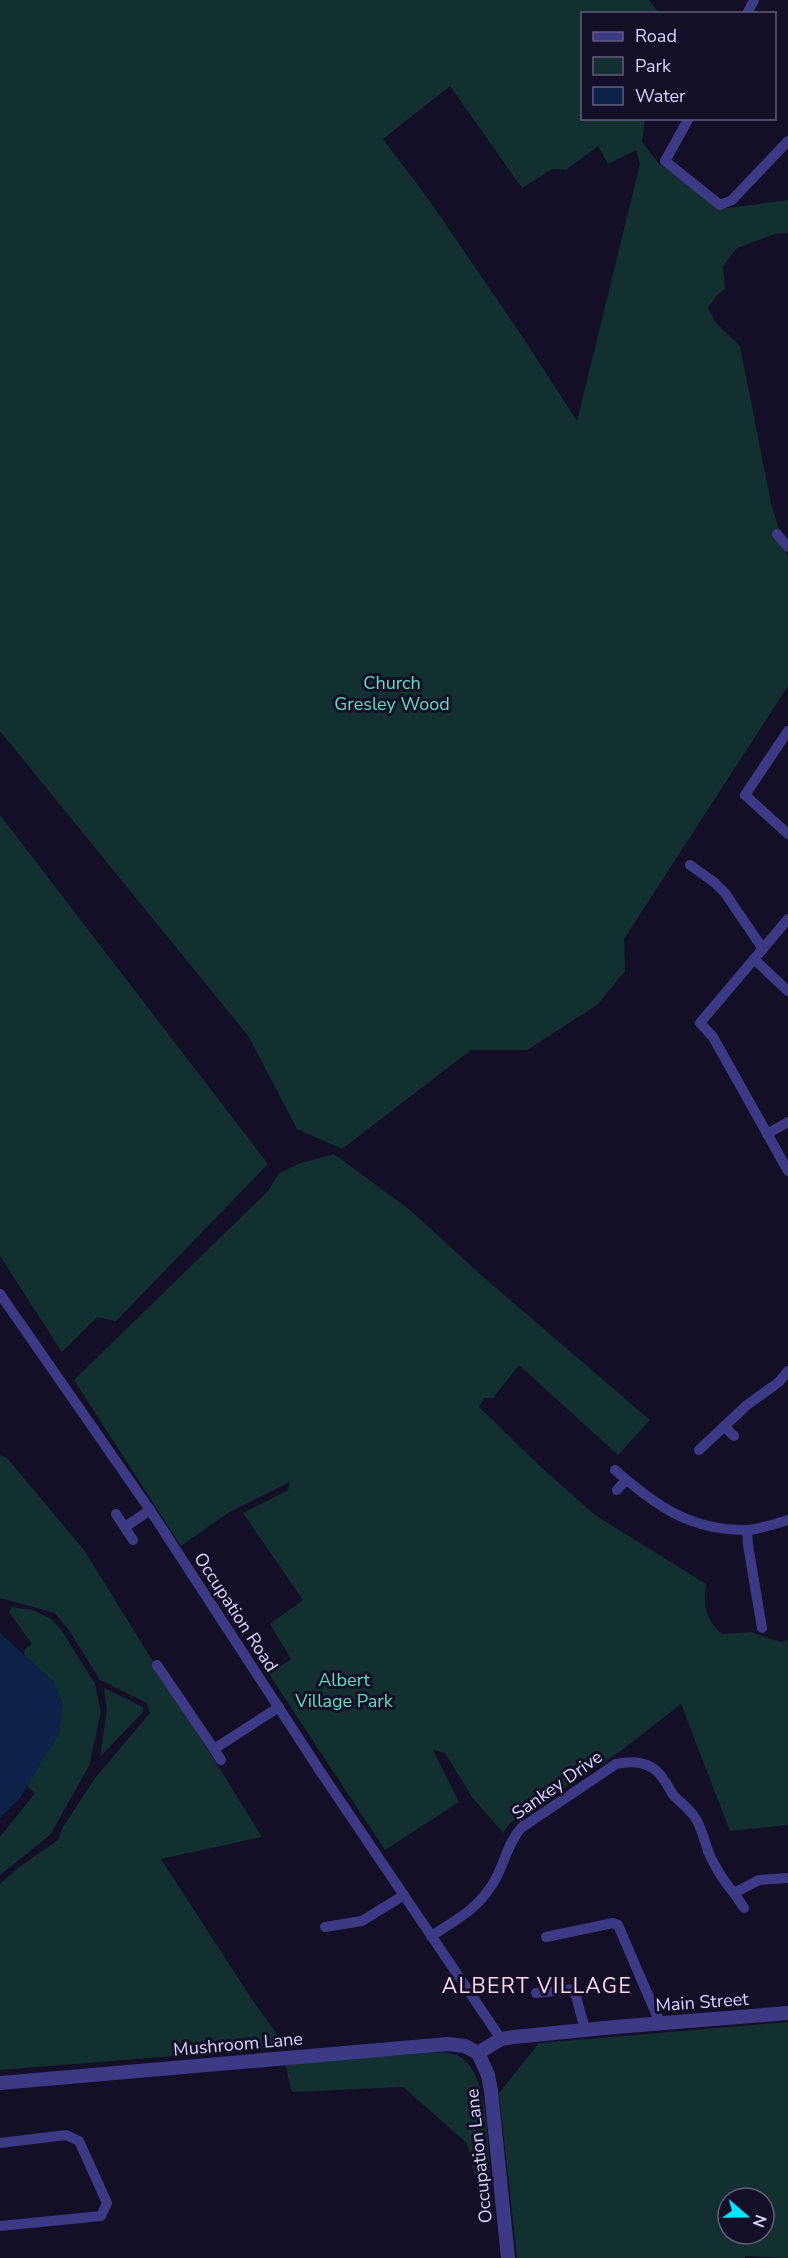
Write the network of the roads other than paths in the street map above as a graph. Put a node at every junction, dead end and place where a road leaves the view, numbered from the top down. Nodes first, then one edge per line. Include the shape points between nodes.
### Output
1 (688, 120) edge
2 (788, 141) edge
3 (777, 534) dead end
4 (788, 547) edge
5 (788, 732) edge
6 (788, 834) edge
7 (690, 865) dead end
8 (788, 919) edge
9 (763, 949) junction
10 (754, 959) junction
11 (788, 991) edge
12 (788, 1122) edge
13 (767, 1134) junction
14 (788, 1171) edge
15 (0, 1294) edge
16 (788, 1371) edge
17 (783, 1385) edge
18 (724, 1426) junction
19 (734, 1436) dead end
20 (699, 1450) dead end
21 (615, 1470) dead end
22 (626, 1480) junction
23 (617, 1490) dead end
24 (150, 1510) junction
25 (116, 1514) dead end
26 (788, 1520) edge
27 (125, 1527) junction
28 (747, 1530) junction
29 (133, 1540) dead end
30 (756, 1599) junction
31 (744, 1601) dead end
32 (762, 1628) dead end
33 (157, 1665) dead end
34 (279, 1707) junction
35 (214, 1749) junction
36 (220, 1760) dead end
37 (787, 1878) edge
38 (734, 1893) junction
39 (404, 1895) junction
40 (744, 1908) dead end
41 (325, 1927) dead end
42 (431, 1936) junction
43 (546, 1937) dead end
44 (536, 1993) dead end
45 (788, 2013) edge
46 (660, 2024) junction
47 (585, 2030) junction
48 (501, 2039) junction
49 (478, 2052) junction
50 (0, 2084) edge
51 (0, 2143) edge
52 (0, 2226) edge
53 (508, 2258) edge

1 - 2 street via 665,161 720,205 732,200
3 - 4 street
5 - 6 street via 745,795
7 - 9 street via 725,893
8 - 9 street
9 - 10 street
10 - 11 street
10 - 13 street via 700,1023 713,1037
12 - 13 street
13 - 14 street
15 - 24 street, Occupation Road
16 - 17 street
17 - 18 street via 747,1406
18 - 19 street
18 - 20 street
21 - 22 street
22 - 23 street
22 - 28 street via 678,1517 720,1528
24 - 27 street
24 - 34 street, Occupation Road
25 - 27 street
26 - 28 street
27 - 29 street
28 - 30 street
30 - 31 street
30 - 32 street
33 - 35 street
34 - 35 street
34 - 39 street, Occupation Road
35 - 36 street
37 - 38 street via 759,1880
38 - 40 street, Sankey Drive
38 - 42 street, Sankey Drive via 710,1856 696,1817 653,1767 628,1761 616,1764 521,1828 512,1838 485,1898
39 - 41 street via 362,1921
39 - 42 street, Occupation Road
42 - 48 street, Occupation Road
43 - 46 street via 618,1925
44 - 47 street via 574,1989
45 - 46 street, Main Street
46 - 47 street, Main Street
47 - 48 street, Main Street
48 - 49 street, Main Street
49 - 50 street, Mushroom Lane via 448,2044
49 - 53 street, Occupation Lane via 491,2091
51 - 52 street via 66,2135 79,2140 107,2203 101,2216

